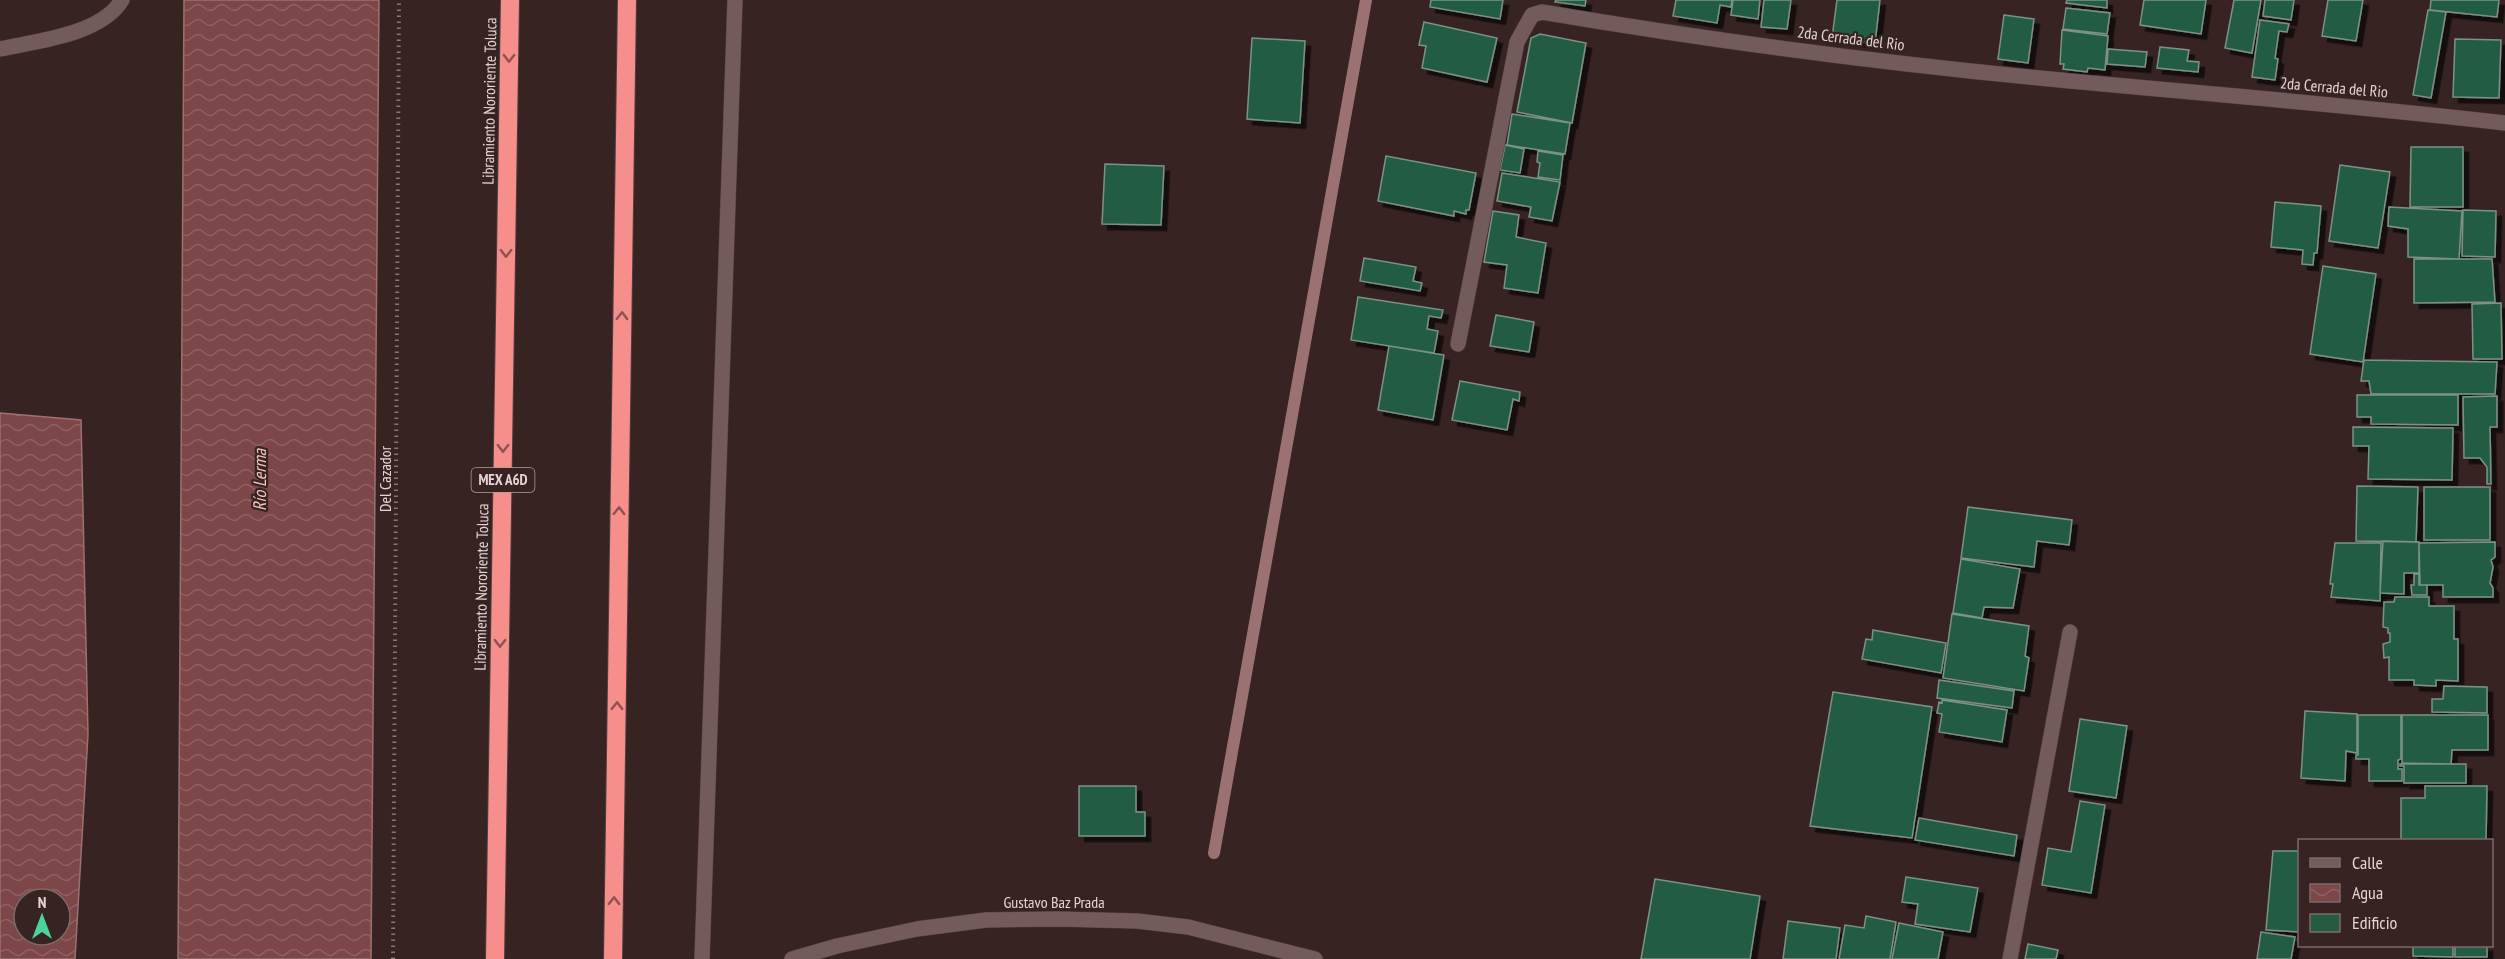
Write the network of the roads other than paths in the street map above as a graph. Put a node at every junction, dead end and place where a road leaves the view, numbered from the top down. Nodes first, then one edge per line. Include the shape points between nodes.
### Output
1 (510, 0) edge
2 (627, 0) edge
3 (735, 0) edge
4 (119, 4) edge
5 (0, 49) edge
6 (2505, 123) edge
7 (1458, 344) dead end
8 (2070, 632) dead end
9 (495, 959) edge
10 (613, 959) edge
11 (702, 959) edge
12 (792, 959) edge
13 (1315, 959) edge
14 (2010, 959) edge

1 -> 9 highway, Libramiento Nororiente Toluca / MEX A6D
10 -> 2 highway
3 - 11 street
4 - 5 street via 89,26
6 - 7 street, 2da Cerrada del Rio via 2026,77 1675,34 1542,12 1532,15 1517,42
8 - 14 street
12 - 13 street, Gustavo Baz Prada via 917,929 986,920 1058,919 1188,927

